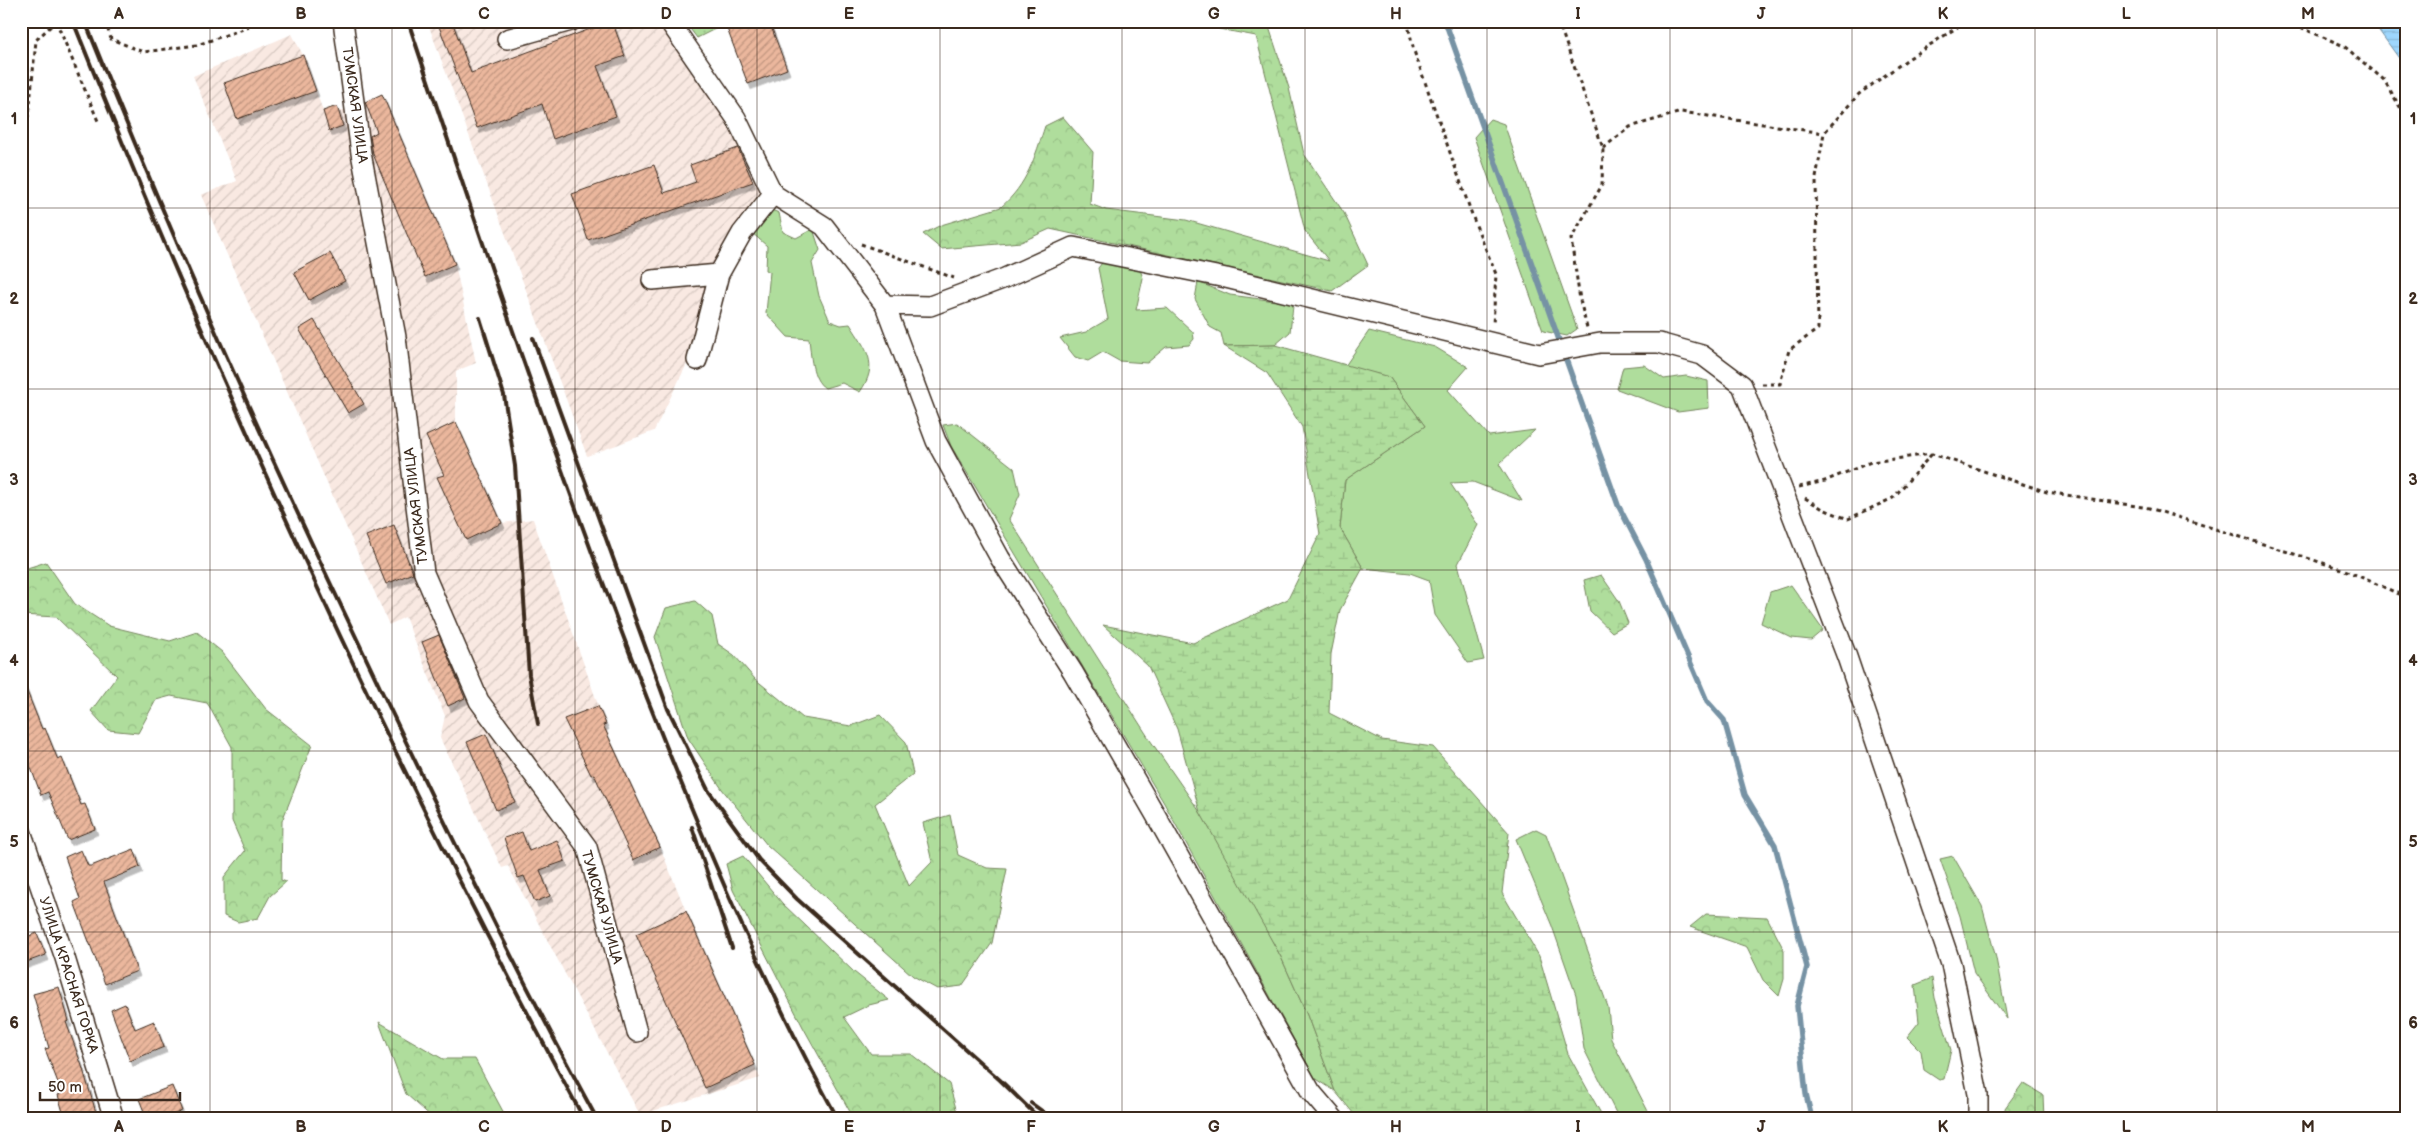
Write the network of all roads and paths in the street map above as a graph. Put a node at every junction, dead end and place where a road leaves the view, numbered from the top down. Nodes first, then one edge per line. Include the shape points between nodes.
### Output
1 (56, 21) edge
2 (105, 21) edge
3 (343, 21) edge
4 (571, 21) edge
5 (669, 21) edge
6 (1407, 21) edge
7 (1558, 21) edge
8 (1967, 21) edge
9 (2286, 21) edge
10 (249, 27) dead end
11 (507, 39) dead end
12 (2406, 117) edge
13 (98, 121) dead end
14 (21, 124) edge
15 (1824, 133) junction
16 (1603, 148) junction
17 (773, 194) junction
18 (830, 233) junction
19 (719, 274) junction
20 (963, 278) dead end
21 (652, 280) dead end
22 (886, 305) junction
23 (1492, 343) junction
24 (1585, 346) junction
25 (697, 360) dead end
26 (1780, 384) dead end
27 (1932, 454) junction
28 (1785, 485) junction
29 (2406, 597) edge
30 (21, 831) edge
31 (637, 1032) dead end
32 (114, 1119) edge
33 (1334, 1119) edge
34 (1978, 1119) edge

1 - 13 path
1 - 14 path via 36,40 29,115
2 - 10 path via 111,39 143,52 197,45
3 - 31 street, ТУМСКАЯ УЛИЦА via 361,153 396,337 424,573 480,701 587,848
4 - 11 street
5 - 17 street via 736,118
6 - 23 path via 1414,51 1471,214 1496,274
7 - 16 path
8 - 15 path via 1859,94
9 - 12 path via 2344,46 2384,80
15 - 16 path via 1681,112 1630,127
15 - 26 path via 1816,178 1818,328 1789,350
16 - 24 path via 1602,185 1571,239
17 - 18 street
17 - 19 street via 742,233
18 - 20 path via 954,278
18 - 22 street
19 - 21 street
19 - 25 street
22 - 23 street via 930,306 1005,278 1073,247 1226,278
22 - 33 street via 936,442 1000,558 1092,705 1311,1092
23 - 24 street via 1539,354
24 - 28 street via 1659,343 1702,355 1742,385
27 - 28 path via 1871,462 1825,481
27 - 28 path via 1893,498 1848,519 1823,509
27 - 29 path via 2047,492 2149,508 2345,570
28 - 34 street via 1847,656 1951,964 1978,1094
30 - 32 street, УЛИЦА КРАСНАЯ ГОРКА via 65,958

